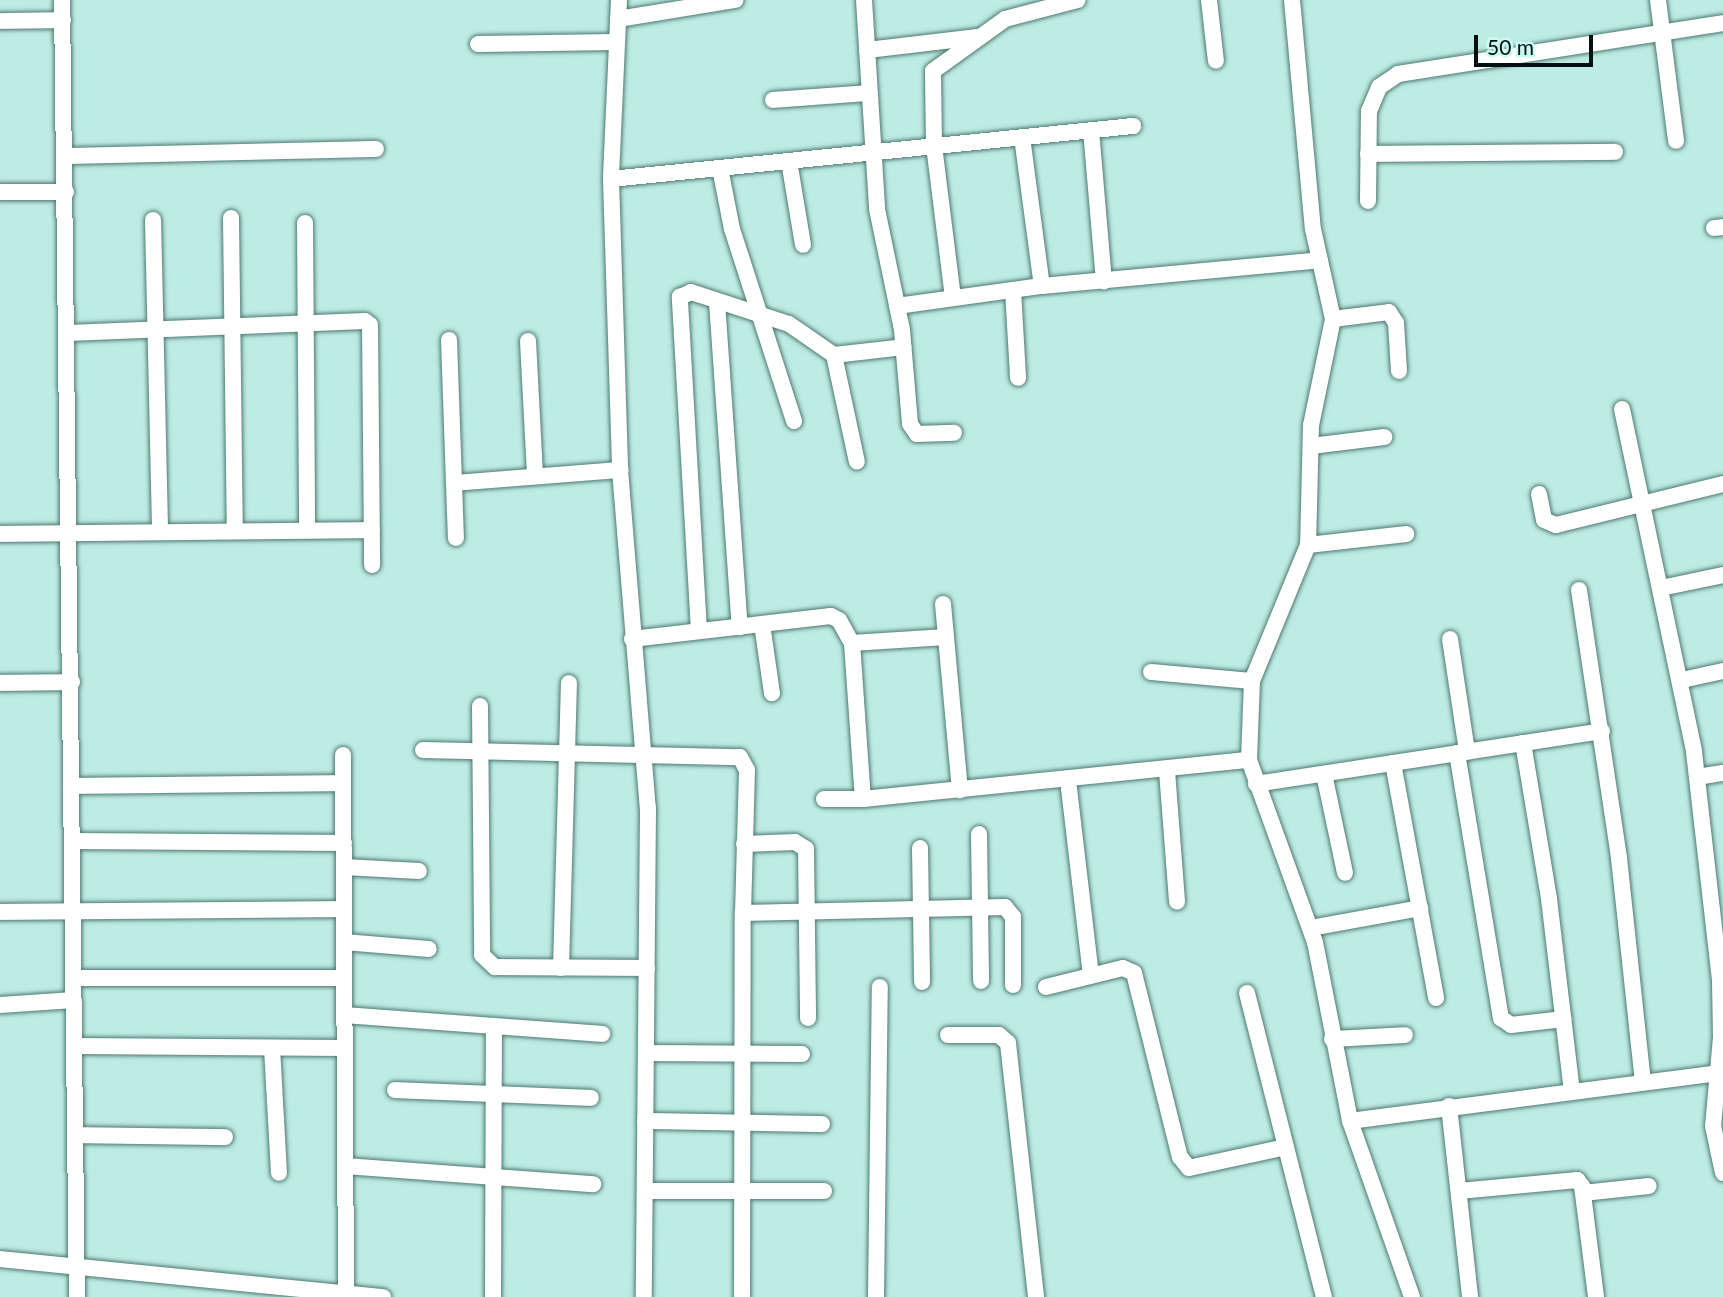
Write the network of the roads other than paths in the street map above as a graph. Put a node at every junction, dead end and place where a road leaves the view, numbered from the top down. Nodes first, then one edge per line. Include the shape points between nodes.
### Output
1 (62, 0) edge
2 (619, 0) edge
3 (735, 0) edge
4 (864, 0) edge
5 (1078, 0) edge
6 (1209, 0) edge
7 (1292, 0) edge
8 (1658, 0) edge
9 (618, 19) junction
10 (0, 20) edge
11 (63, 20) junction
12 (1723, 23) edge
13 (1662, 32) junction
14 (981, 37) junction
15 (615, 43) junction
16 (478, 44) dead end
17 (867, 50) junction
18 (1216, 61) dead end
19 (869, 93) junction
20 (773, 100) dead end
21 (1133, 126) dead end
22 (1091, 130) junction
23 (1023, 137) junction
24 (1676, 141) dead end
25 (934, 146) junction
26 (376, 149) dead end
27 (1615, 152) dead end
28 (872, 153) junction
29 (1368, 154) junction
30 (66, 156) junction
31 (789, 161) junction
32 (720, 168) junction
33 (611, 179) junction
34 (0, 192) edge
35 (66, 192) junction
36 (1367, 201) dead end
37 (230, 218) dead end
38 (153, 220) dead end
39 (306, 223) dead end
40 (803, 245) dead end
41 (1320, 260) junction
42 (1104, 281) junction
43 (1042, 286) junction
44 (1013, 290) junction
45 (953, 298) junction
46 (717, 302) junction
47 (897, 306) junction
48 (759, 315) junction
49 (1332, 319) junction
50 (306, 325) junction
51 (233, 327) junction
52 (155, 332) junction
53 (68, 333) junction
54 (449, 340) dead end
55 (528, 341) dead end
56 (904, 347) junction
57 (834, 355) junction
58 (1399, 372) dead end
59 (1018, 378) dead end
60 (1622, 410) dead end
61 (794, 421) dead end
62 (954, 433) dead end
63 (1384, 437) dead end
64 (1311, 446) junction
65 (857, 462) dead end
66 (620, 470) junction
67 (535, 477) junction
68 (454, 483) junction
69 (1723, 484) edge
70 (1539, 494) dead end
71 (1643, 503) junction
72 (307, 530) junction
73 (372, 530) junction
74 (235, 531) junction
75 (160, 532) junction
76 (70, 533) junction
77 (0, 534) edge
78 (1406, 534) dead end
79 (456, 538) dead end
80 (1308, 545) junction
81 (372, 565) dead end
82 (1723, 575) edge
83 (1661, 588) junction
84 (1579, 590) dead end
85 (943, 604) dead end
86 (762, 624) junction
87 (740, 627) junction
88 (699, 631) junction
89 (946, 637) junction
90 (632, 639) junction
91 (1450, 639) dead end
92 (852, 643) junction
93 (1723, 671) edge
94 (1151, 672) dead end
95 (1682, 680) junction
96 (1252, 681) junction
97 (72, 682) junction
98 (0, 683) edge
99 (569, 683) dead end
100 (772, 693) dead end
101 (480, 706) dead end
102 (1602, 731) junction
103 (1522, 743) junction
104 (423, 750) dead end
105 (480, 750) junction
106 (1462, 752) junction
107 (567, 753) junction
108 (343, 755) dead end
109 (643, 755) junction
110 (1249, 760) junction
111 (1394, 763) junction
112 (1167, 771) junction
113 (1723, 773) edge
114 (1324, 774) junction
115 (1697, 777) junction
116 (1068, 780) junction
117 (343, 783) junction
118 (1256, 784) junction
119 (73, 786) junction
120 (960, 790) junction
121 (824, 799) dead end
122 (863, 799) junction
123 (979, 834) dead end
124 (74, 841) junction
125 (344, 843) junction
126 (744, 844) junction
127 (920, 848) dead end
128 (1723, 852) edge
129 (1706, 855) junction
130 (344, 867) junction
131 (419, 871) dead end
132 (1345, 873) dead end
133 (1177, 902) dead end
134 (980, 908) junction
135 (1420, 908) junction
136 (344, 909) junction
137 (921, 909) junction
138 (808, 910) junction
139 (74, 911) junction
140 (0, 912) edge
141 (743, 913) junction
142 (1311, 928) junction
143 (1719, 930) edge
144 (344, 942) junction
145 (429, 949) dead end
146 (561, 968) junction
147 (646, 968) junction
148 (1091, 976) junction
149 (74, 978) junction
150 (344, 978) junction
151 (981, 981) dead end
152 (922, 982) dead end
153 (1013, 985) dead end
154 (880, 987) dead end
155 (1046, 987) dead end
156 (1247, 993) dead end
157 (1436, 998) dead end
158 (75, 1000) junction
159 (1722, 1004) edge
160 (0, 1005) edge
161 (345, 1015) junction
162 (808, 1017) dead end
163 (1563, 1019) junction
164 (494, 1026) junction
165 (602, 1034) dead end
166 (948, 1035) dead end
167 (1405, 1035) dead end
168 (1332, 1039) junction
169 (1722, 1045) edge
170 (75, 1046) junction
171 (272, 1048) junction
172 (345, 1048) junction
173 (646, 1053) junction
174 (742, 1054) junction
175 (802, 1054) dead end
176 (1718, 1073) junction
177 (1643, 1082) junction
178 (395, 1090) dead end
179 (1572, 1091) junction
180 (494, 1094) junction
181 (591, 1098) dead end
182 (1450, 1106) junction
183 (645, 1121) junction
184 (1350, 1121) junction
185 (742, 1122) junction
186 (822, 1124) dead end
187 (76, 1135) junction
188 (225, 1137) dead end
189 (1286, 1147) junction
190 (345, 1166) junction
191 (1723, 1171) edge
192 (279, 1173) dead end
193 (494, 1177) junction
194 (593, 1184) dead end
195 (1650, 1186) dead end
196 (645, 1191) junction
197 (742, 1191) junction
198 (824, 1191) dead end
199 (1459, 1191) junction
200 (1583, 1193) junction
201 (0, 1259) edge
202 (76, 1268) junction
203 (223, 1290) edge
204 (298, 1294) edge
205 (346, 1295) junction
206 (77, 1297) edge
207 (383, 1297) edge
208 (494, 1297) edge
209 (644, 1297) edge
210 (743, 1297) edge
211 (876, 1297) edge
212 (1036, 1297) edge
213 (1324, 1297) edge
214 (1412, 1297) edge
215 (1470, 1297) edge
216 (1596, 1297) edge

1 - 11 street
2 - 9 street
3 - 9 street
4 - 17 street
5 - 14 street via 1005,19
6 - 18 street
7 - 41 street
8 - 13 street
9 - 15 street
10 - 11 street
11 - 30 street
12 - 13 street
13 - 24 street
13 - 29 street via 1398,74 1372,97
14 - 17 street
14 - 25 street via 933,71
15 - 16 street
15 - 33 street
17 - 19 street
19 - 20 street
19 - 28 street
21 - 22 street
22 - 23 street
22 - 42 street
23 - 25 street
23 - 43 street
25 - 28 street
25 - 45 street
26 - 30 street
27 - 29 street
28 - 31 street
28 - 47 street via 880,231
29 - 36 street
30 - 35 street
31 - 32 street
31 - 40 street
32 - 33 street
32 - 48 street via 726,206
33 - 66 street
34 - 35 street
35 - 53 street
37 - 51 street
38 - 52 street
39 - 50 street
41 - 42 street
41 - 49 street
42 - 43 street
43 - 44 street
44 - 45 street
44 - 59 street
45 - 47 street
46 - 48 street
46 - 87 street
46 - 88 street via 691,292 680,297 678,304
47 - 56 street
48 - 57 street via 789,324
48 - 61 street
49 - 58 street via 1389,312 1396,323
49 - 64 street via 1314,405
50 - 51 street
50 - 72 street
50 - 73 street via 365,321 374,334
51 - 52 street
51 - 74 street
52 - 53 street
52 - 75 street
53 - 76 street
54 - 68 street
55 - 67 street
56 - 57 street
56 - 62 street via 913,430 923,435
57 - 65 street
60 - 71 street
63 - 64 street
64 - 80 street
66 - 67 street
66 - 90 street
67 - 68 street
68 - 79 street
69 - 71 street
70 - 71 street via 1544,520 1556,525
71 - 83 street
72 - 73 street
72 - 74 street
73 - 81 street
74 - 75 street
75 - 76 street
76 - 77 street
76 - 97 street
78 - 80 street
80 - 96 street
82 - 83 street
83 - 95 street
84 - 102 street
85 - 89 street
86 - 87 street
86 - 92 street via 831,616 847,627
86 - 100 street
87 - 88 street
88 - 90 street
89 - 92 street
89 - 120 street
90 - 109 street
91 - 106 street
92 - 122 street
93 - 95 street
94 - 96 street
95 - 115 street
96 - 110 street
97 - 98 street
97 - 119 street
99 - 107 street
101 - 105 street
102 - 103 street
102 - 177 street
103 - 106 street
103 - 163 street via 1549,899
104 - 105 street
105 - 107 street
105 - 146 street via 482,955 495,967
106 - 111 street
106 - 163 street via 1501,1018 1511,1025
107 - 109 street
107 - 146 street
108 - 117 street
109 - 126 street via 740,757 747,769
109 - 147 street via 648,808
110 - 112 street
110 - 118 street
111 - 114 street
111 - 135 street
112 - 116 street
112 - 133 street
113 - 115 street
114 - 118 street
114 - 132 street
115 - 129 street
116 - 120 street
116 - 148 street
117 - 119 street
117 - 125 street
118 - 142 street
119 - 124 street
120 - 122 street
121 - 122 street
123 - 134 street
124 - 125 street
124 - 139 street
125 - 130 street
126 - 138 street via 801,844 807,857
126 - 141 street
127 - 137 street
128 - 129 street
129 - 143 street
130 - 131 street
130 - 136 street
134 - 137 street
134 - 151 street
134 - 153 street via 1004,907 1013,917
135 - 142 street
135 - 157 street
136 - 139 street
136 - 144 street
137 - 138 street
137 - 152 street
138 - 141 street
138 - 162 street
139 - 140 street
139 - 149 street
141 - 174 street
142 - 168 street
143 - 159 street
144 - 145 street
144 - 150 street
146 - 147 street
147 - 173 street
148 - 155 street
148 - 189 street via 1123,968 1134,974 1183,1163 1199,1169
149 - 150 street
149 - 158 street
150 - 161 street
154 - 211 street
156 - 189 street
158 - 160 street
158 - 170 street
159 - 169 street
161 - 164 street
161 - 172 street
163 - 179 street
164 - 165 street
164 - 180 street
166 - 212 street via 999,1035 1008,1043
167 - 168 street
168 - 184 street
169 - 176 street
170 - 171 street
170 - 187 street
171 - 172 street
171 - 192 street
172 - 190 street
173 - 174 street
173 - 183 street
174 - 175 street
174 - 185 street
176 - 177 street
176 - 191 street via 1713,1126
177 - 179 street
178 - 180 street
179 - 182 street
180 - 181 street
180 - 193 street
182 - 184 street
182 - 199 street
183 - 185 street
183 - 196 street
184 - 214 street
185 - 186 street
185 - 197 street
187 - 188 street
187 - 202 street
189 - 213 street
190 - 193 street
190 - 205 street
193 - 194 street
193 - 208 street
195 - 200 street
196 - 197 street
196 - 209 street
197 - 198 street
197 - 210 street
199 - 200 street via 1570,1178 1577,1180
199 - 215 street
200 - 216 street
201 - 202 street
202 - 203 street
202 - 206 street
203 - 204 street
204 - 205 street
205 - 207 street

